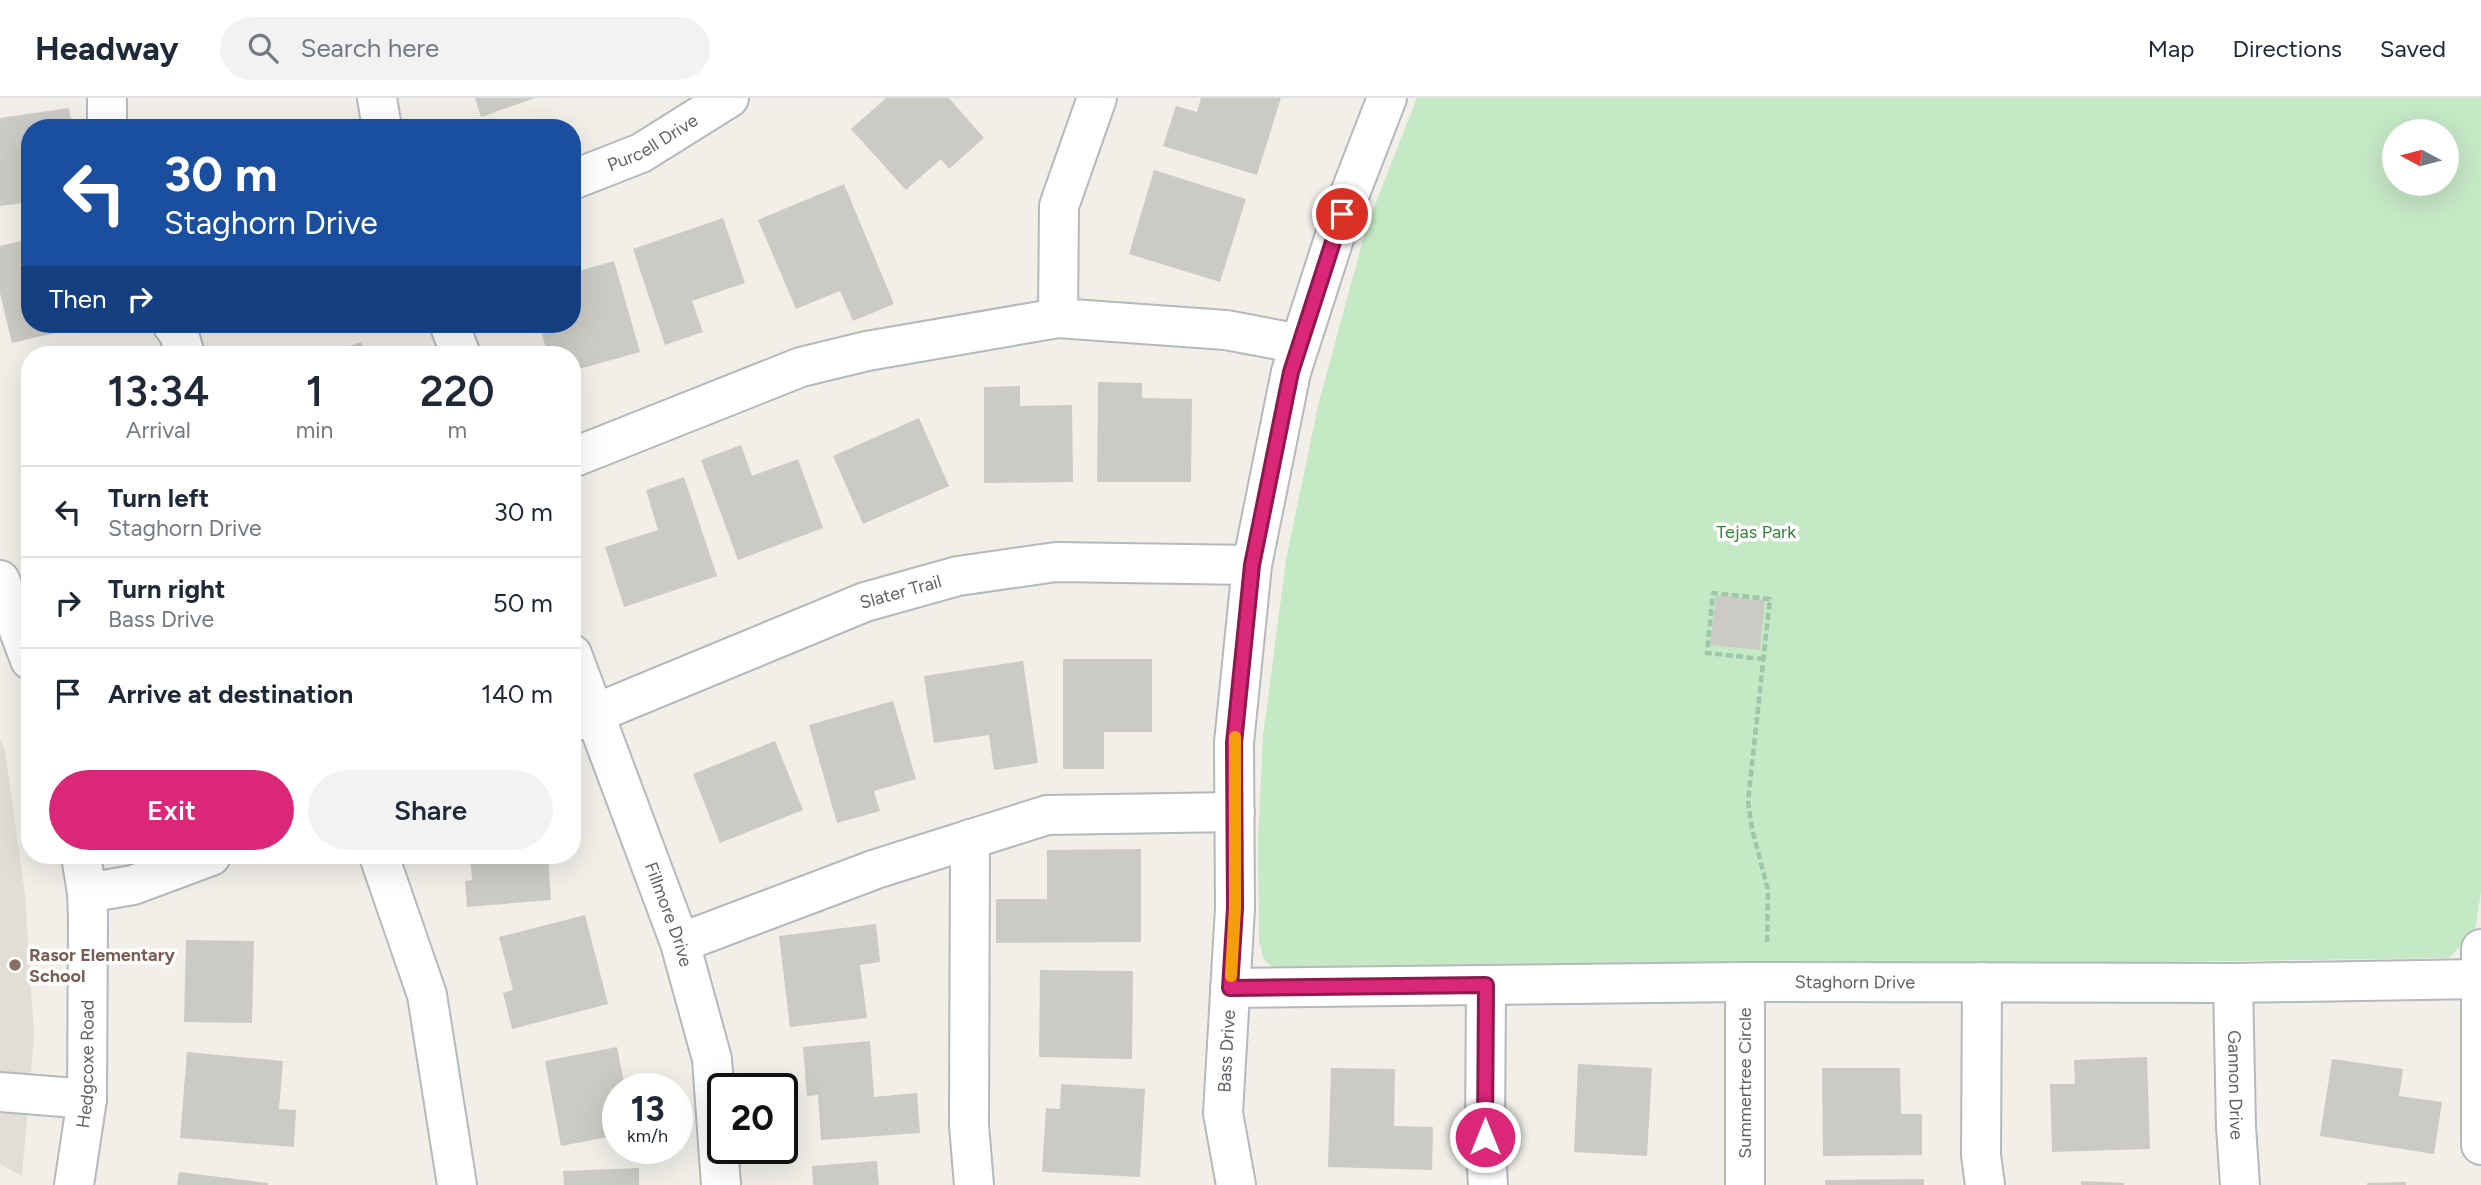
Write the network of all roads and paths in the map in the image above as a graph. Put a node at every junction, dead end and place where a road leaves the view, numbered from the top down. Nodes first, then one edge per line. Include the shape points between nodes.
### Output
1 (107, 98) edge
2 (377, 98) edge
3 (729, 98) edge
4 (1097, 98) edge
5 (1387, 98) edge
6 (107, 119) edge
7 (380, 119) edge
8 (581, 176) edge
9 (1058, 318) junction
10 (1300, 344) junction
11 (581, 454) edge
12 (1252, 565) junction
13 (0, 582) edge
14 (21, 637) edge
15 (1764, 659) junction
16 (583, 719) edge
17 (1235, 812) junction
18 (970, 839) junction
19 (82, 864) edge
20 (189, 864) edge
21 (382, 864) edge
22 (87, 893) junction
23 (1768, 942) dead end
24 (680, 943) junction
25 (2480, 969) edge
26 (1745, 982) junction
27 (1982, 982) junction
28 (2233, 983) junction
29 (1486, 985) junction
30 (1230, 988) junction
31 (0, 1092) edge
32 (87, 1099) junction
33 (2481, 1145) edge
34 (74, 1185) edge
35 (457, 1185) edge
36 (721, 1185) edge
37 (974, 1185) edge
38 (1236, 1185) edge
39 (1488, 1185) edge
40 (1745, 1185) edge
41 (1985, 1185) edge
42 (2240, 1185) edge

1 - 6 street
2 - 7 street
3 - 8 street, Purcell Drive via 641,153
4 - 9 street via 1059,206
5 - 10 street, Bass Drive via 1342,214
9 - 10 street via 1226,330
9 - 11 street via 801,367
10 - 12 street, Bass Drive
12 - 16 street, Slater Trail via 1056,562 958,576 865,602
12 - 17 street, Bass Drive via 1234,743
13 - 14 street
15 - 15 path via 1707,653 1713,593 1770,599
15 - 23 path via 1748,801 1768,890
16 - 24 street, Fillmore Drive
17 - 18 street via 1047,814
17 - 30 street, Bass Drive
18 - 24 street
18 - 37 street via 969,1125
19 - 22 street, Hedgcoxe Road
20 - 22 street via 133,885
21 - 35 street via 427,995
22 - 32 street, Hedgcoxe Road
24 - 36 street, Fillmore Drive via 712,1059
25 - 28 street, Staghorn Drive
25 - 33 street
26 - 27 street, Staghorn Drive
26 - 29 street, Staghorn Drive
26 - 40 street, Summertree Circle
27 - 28 street, Staghorn Drive
27 - 41 street
28 - 42 street, Gannon Drive
29 - 30 street, Staghorn Drive
29 - 39 street
30 - 38 street, Bass Drive via 1223,1113
31 - 32 street
32 - 34 street, Hedgcoxe Road

